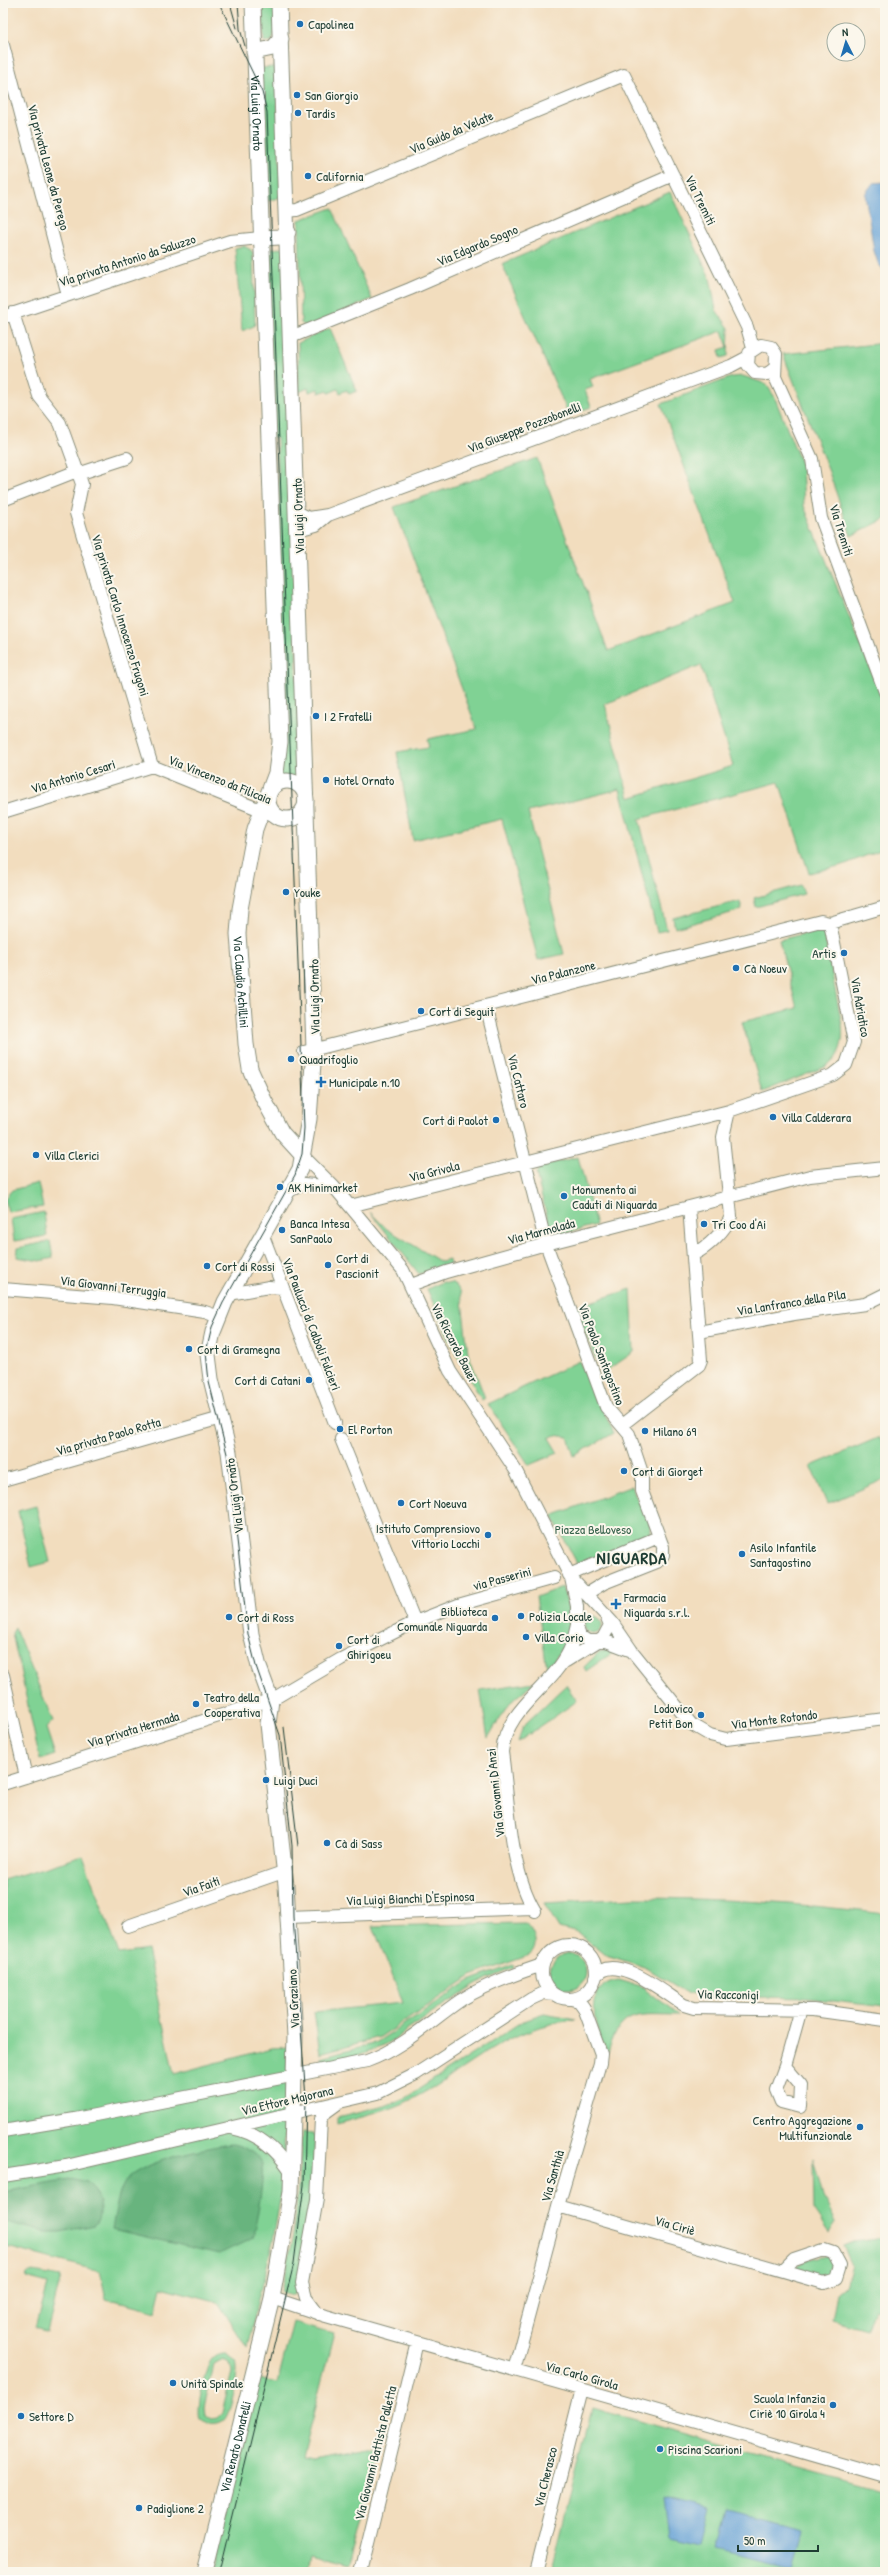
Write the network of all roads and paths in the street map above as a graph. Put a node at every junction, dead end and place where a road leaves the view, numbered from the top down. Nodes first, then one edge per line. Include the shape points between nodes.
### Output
1 (253, 3) edge
2 (279, 3) edge
3 (280, 39) junction
4 (3, 46) edge
5 (254, 52) junction
6 (624, 75) joint
7 (673, 175) junction
8 (286, 211) junction
9 (261, 222) junction
10 (288, 232) junction
11 (261, 238) junction
12 (68, 295) junction
13 (8, 315) edge
14 (291, 337) junction
15 (752, 351) junction
16 (772, 373) junction
17 (127, 458) dead end
18 (78, 472) junction
19 (3, 500) edge
20 (297, 512) junction
21 (328, 515) junction
22 (298, 530) junction
23 (885, 692) edge
24 (152, 766) junction
25 (269, 794) junction
26 (307, 800) junction
27 (3, 812) edge
28 (261, 812) junction
29 (278, 817) junction
30 (885, 907) edge
31 (830, 923) junction
32 (486, 1006) junction
33 (309, 1051) junction
34 (730, 1111) junction
35 (304, 1156) junction
36 (525, 1163) junction
37 (885, 1168) edge
38 (334, 1187) junction
39 (289, 1191) junction
40 (727, 1197) junction
41 (350, 1206) junction
42 (690, 1206) junction
43 (263, 1236) junction
44 (546, 1244) junction
45 (694, 1254) junction
46 (411, 1285) junction
47 (282, 1288) junction
48 (3, 1289) edge
49 (229, 1294) junction
50 (885, 1294) edge
51 (219, 1317) junction
52 (699, 1332) junction
53 (221, 1418) junction
54 (335, 1423) dead end
55 (622, 1424) junction
56 (341, 1439) dead end
57 (3, 1480) edge
58 (658, 1537) junction
59 (570, 1576) junction
60 (554, 1578) dead end
61 (586, 1594) junction
62 (605, 1614) junction
63 (415, 1622) junction
64 (577, 1623) junction
65 (597, 1641) junction
66 (632, 1651) junction
67 (562, 1664) junction
68 (4, 1683) edge
69 (271, 1700) junction
70 (885, 1719) edge
71 (26, 1777) junction
72 (3, 1784) edge
73 (283, 1872) junction
74 (534, 1909) joint
75 (288, 1917) junction
76 (128, 1926) dead end
77 (544, 1960) junction
78 (595, 1977) junction
79 (554, 1994) junction
80 (571, 1999) junction
81 (801, 2009) junction
82 (885, 2020) edge
83 (785, 2066) dead end
84 (293, 2076) junction
85 (341, 2101) junction
86 (292, 2112) junction
87 (225, 2128) junction
88 (3, 2131) edge
89 (292, 2173) junction
90 (3, 2176) edge
91 (558, 2206) junction
92 (784, 2270) dead end
93 (272, 2298) junction
94 (318, 2314) junction
95 (417, 2342) junction
96 (514, 2370) junction
97 (582, 2389) junction
98 (885, 2476) edge
99 (204, 2572) edge
100 (360, 2572) edge
101 (536, 2572) edge

1 - 5 main road, Via Luigi Ornato
2 - 3 main road, Via Luigi Ornato
3 - 5 main road via 273,48
3 - 8 main road, Via Luigi Ornato
4 - 12 street, Via privata Leone da Perego
5 - 9 main road, Via Luigi Ornato
6 - 7 street, Via Tremiti
6 - 8 street, Via Guido da Velate via 297,210
7 - 14 street, Via Edgardo Sogno via 410,289
7 - 15 street, Via Tremiti
8 - 9 main road via 269,214
8 - 10 main road, Via Luigi Ornato
9 - 11 main road, Via Luigi Ornato
10 - 11 main road via 280,237
10 - 14 main road, Via Luigi Ornato
11 - 12 street, Via privata Antonio da Saluzzo via 230,241
11 - 25 main road, Via Luigi Ornato via 280,742 276,772
12 - 13 street, Via privata Antonio da Saluzzo
13 - 18 street, Via privata Carlo Innocenzo Frugoni via 39,396 60,423
14 - 20 main road, Via Luigi Ornato
15 - 16 street via 755,373
15 - 16 street, Via Tremiti via 768,346 776,352 778,360
15 - 21 street, Via Giuseppe Pozzobonelli via 731,366
16 - 23 street, Via Tremiti via 812,459 821,518
17 - 18 street
18 - 19 street
18 - 24 street, Via privata Carlo Innocenzo Frugoni via 82,484 76,513
20 - 21 street, Via Giuseppe Pozzobonelli via 309,518
20 - 22 main road, Via Luigi Ornato
21 - 22 street, Via Giuseppe Pozzobonelli via 316,525
22 - 26 main road, Via Luigi Ornato
24 - 27 street, Via Antonio Cesari
24 - 28 street, Via Vincenzo da Filicaia
25 - 26 main road via 278,783 292,782 302,788
25 - 28 main road, Via Claudio Achillini
25 - 29 main road via 269,807
26 - 29 main road via 305,809 298,817 289,820
26 - 33 main road, Via Luigi Ornato
28 - 29 street, Via Vincenzo da Filicaia
28 - 35 main road, Via Claudio Achillini via 252,844 238,925 246,1044 253,1076 269,1111 288,1142
30 - 31 street, Via Palanzone
31 - 32 street, Via Palanzone via 821,921
31 - 34 street, Via Adriatico via 854,1042 846,1065 833,1075
32 - 33 street, Via Palanzone
32 - 36 street, Via Cattaro
33 - 35 main road, Via Luigi Ornato
34 - 36 street, Via Grivola
34 - 40 street via 723,1137
35 - 38 street, Via Riccardo Bauer
35 - 39 main road, Via Luigi Ornato
36 - 41 street, Via Grivola
36 - 44 street, Via Cattaro
37 - 40 street, Via Marmolada via 810,1176
38 - 39 street via 308,1183
38 - 41 street, Via Riccardo Bauer
39 - 43 main road, Via Luigi Ornato
40 - 42 street, Via Marmolada
40 - 45 street via 731,1216 728,1223
41 - 46 street, Via Riccardo Bauer via 403,1270
42 - 44 street, Via Marmolada
42 - 45 street
43 - 47 street, Via Paulucci di Calboli Fulcieri
43 - 49 main road, Via Luigi Ornato
44 - 46 street, Via Marmolada via 446,1272
44 - 55 street, Via Paolo Santagostino via 606,1407
45 - 52 street
46 - 59 street, Via Riccardo Bauer via 450,1371 516,1472
47 - 49 street via 269,1287
47 - 54 street, Via Paulucci di Calboli Fulcieri
48 - 51 street, Via Giovanni Terruggia via 113,1298 205,1312
49 - 51 main road, Via Luigi Ornato
50 - 52 street, Via Lanfranco della Pila via 865,1304
51 - 53 main road, Via Luigi Ornato via 209,1346 208,1363
52 - 55 street via 699,1365
53 - 57 street, Via privata Paolo Rotta
53 - 69 main road, Via Luigi Ornato via 229,1452 251,1634
55 - 58 street, Via Paolo Santagostino via 629,1434 642,1470 642,1491
56 - 63 street
58 - 59 street
58 - 61 street via 664,1552 658,1562 604,1583
59 - 61 street, Via Monte Rotondo
59 - 64 street via 577,1606
60 - 63 street, via Passerini via 458,1605
61 - 62 street, Via Monte Rotondo
62 - 64 street via 595,1609 587,1610 581,1614
62 - 65 street via 609,1630 605,1637
62 - 66 street, Via Monte Rotondo
63 - 69 street, Via privata Hermada via 341,1659
64 - 65 street via 583,1638
64 - 67 street, Via Giovanni D'Anzi via 570,1651
65 - 66 street via 606,1641
65 - 67 street, Via Giovanni D'Anzi
66 - 70 street, Via Monte Rotondo via 691,1724 716,1737 748,1737
67 - 74 street, Via Giovanni D'Anzi via 512,1721 503,1743 516,1860 526,1895
68 - 71 street
69 - 71 street, Via privata Hermada
69 - 73 main road, Via Graziano via 268,1724
71 - 72 street, Via privata Hermada
73 - 75 main road, Via Graziano
73 - 76 street, Via Faiti
74 - 75 street, Via Luigi Bianchi D'Espinosa
75 - 84 main road, Via Graziano via 295,2036
77 - 78 street via 555,1948 577,1946 590,1955 596,1969
77 - 79 street via 543,1980
77 - 84 street, Via Ettore Majorana via 539,1966 493,1982 462,2000 383,2055 345,2066
78 - 80 street via 587,1992
78 - 81 street, Via Racconigi via 608,1970 633,1973 680,2003 694,2008
79 - 80 street
79 - 85 street, Via Ettore Majorana via 544,1993 531,1999 398,2085 378,2093
80 - 91 street, Via Santhià via 579,2001 584,2008 601,2060
81 - 82 street, Via Racconigi
81 - 83 street
84 - 86 main road, Via Graziano
84 - 88 street, Via Ettore Majorana
85 - 86 street, Via Ettore Majorana
85 - 94 street via 330,2108 321,2119 317,2199 302,2282 306,2298
86 - 87 street, Via Ettore Majorana
86 - 89 main road, Via Graziano
87 - 89 street via 246,2132 270,2146 280,2155
87 - 90 street, Via Ettore Majorana via 66,2166
89 - 93 main road, Via Graziano via 285,2232
91 - 92 street, Via Ciriè
91 - 96 street, Via Santhià
93 - 94 street, Via Carlo Girola
93 - 99 main road, Via Renato Donatelli
94 - 95 street, Via Carlo Girola
95 - 96 street, Via Carlo Girola
95 - 100 street, Via Giovanni Battista Palletta
96 - 97 street, Via Carlo Girola
97 - 98 street, Via Carlo Girola
97 - 101 street, Via Cherasco

